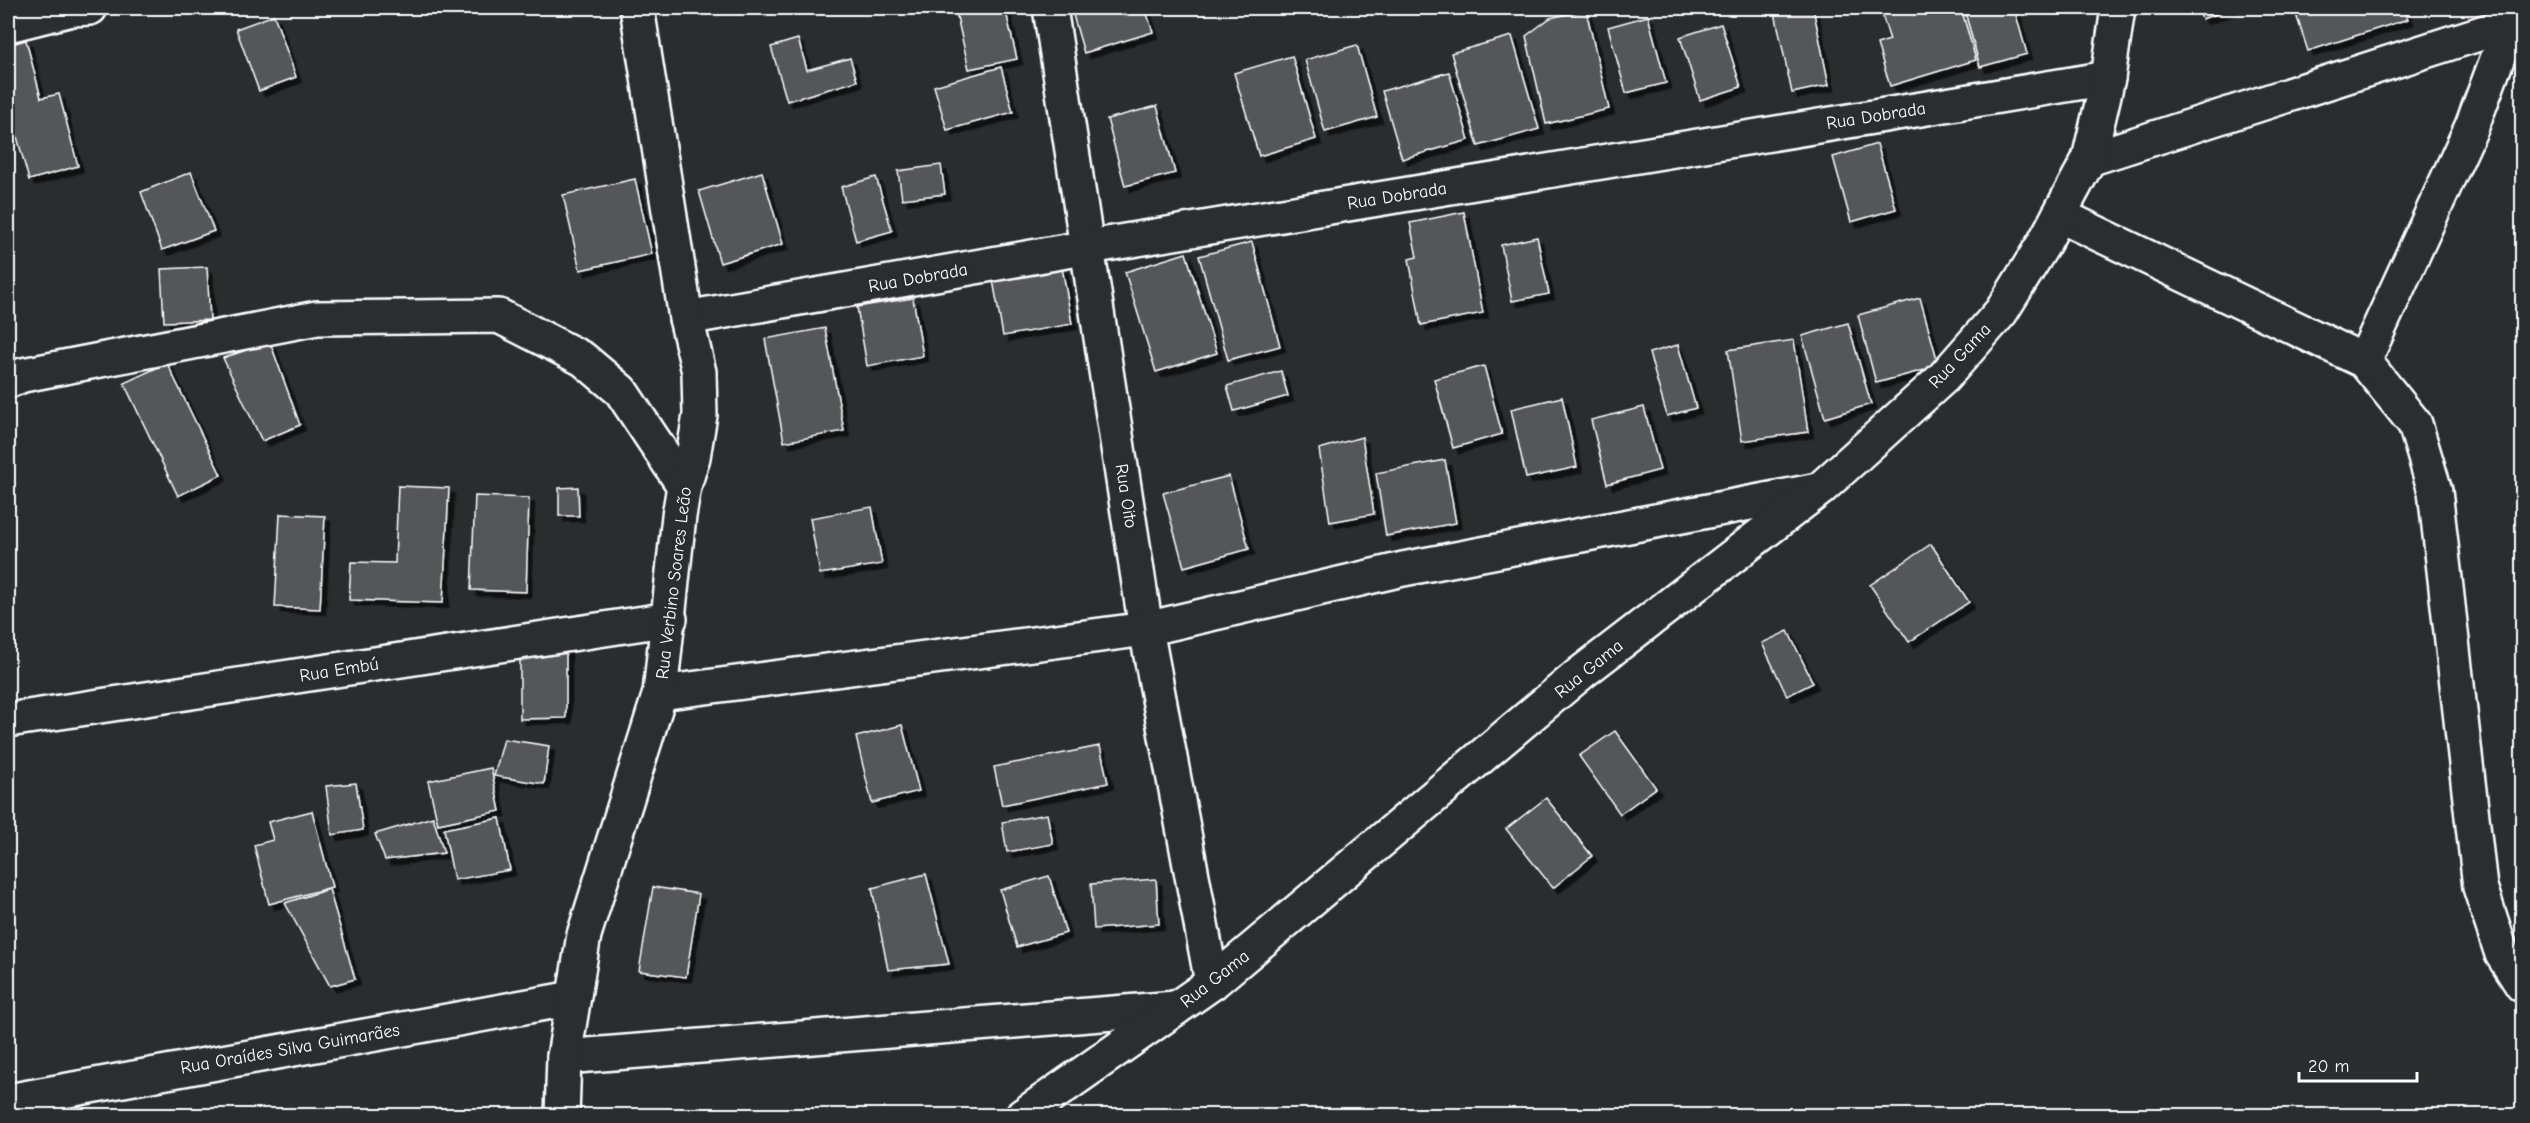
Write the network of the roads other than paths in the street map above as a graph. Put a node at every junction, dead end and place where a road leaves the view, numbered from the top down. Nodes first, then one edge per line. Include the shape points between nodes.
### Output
1 (90, 8) edge
2 (637, 8) edge
3 (1050, 8) edge
4 (2118, 8) edge
5 (2516, 23) edge
6 (8, 25) edge
7 (2108, 78) junction
8 (2090, 159) junction
9 (2059, 215) junction
10 (1089, 248) junction
11 (686, 318) junction
12 (2364, 361) junction
13 (8, 381) edge
14 (684, 486) junction
15 (1820, 489) junction
16 (669, 619) junction
17 (1146, 629) junction
18 (660, 693) junction
19 (8, 720) edge
20 (1212, 983) junction
21 (2523, 985) edge
22 (573, 998) junction
23 (1177, 1008) junction
24 (564, 1058) junction
25 (8, 1101) edge
26 (562, 1116) edge
27 (1022, 1116) edge

1 - 6 street
2 - 11 street, Rua Verbino Soares Leão
3 - 10 street, Rua Oito
4 - 7 street, Rua Gama
5 - 8 street
5 - 12 street
7 - 8 street, Rua Gama
7 - 10 street, Rua Dobrada
8 - 9 street, Rua Gama
9 - 12 street
9 - 15 street, Rua Gama via 2001,312 1943,378
10 - 11 street, Rua Dobrada
10 - 17 street, Rua Oito
11 - 14 street, Rua Verbino Soares Leão via 699,372 700,415
12 - 21 street via 2415,424 2434,491 2480,887 2502,954
13 - 14 street via 317,318 500,316 583,359 621,391
14 - 16 street, Rua Verbino Soares Leão
15 - 17 street via 1403,568
15 - 20 street, Rua Gama via 1581,673
16 - 18 street, Rua Verbino Soares Leão
16 - 19 street, Rua Embú
17 - 18 street
17 - 20 street, Rua Oito
18 - 22 street, Rua Verbino Soares Leão via 584,935
20 - 23 street, Rua Gama
22 - 24 street, Rua Verbino Soares Leão
22 - 25 street, Rua Oraídes Silva Guimarães
23 - 24 street
23 - 27 street, Rua Gama
24 - 26 street, Rua Verbino Soares Leão

